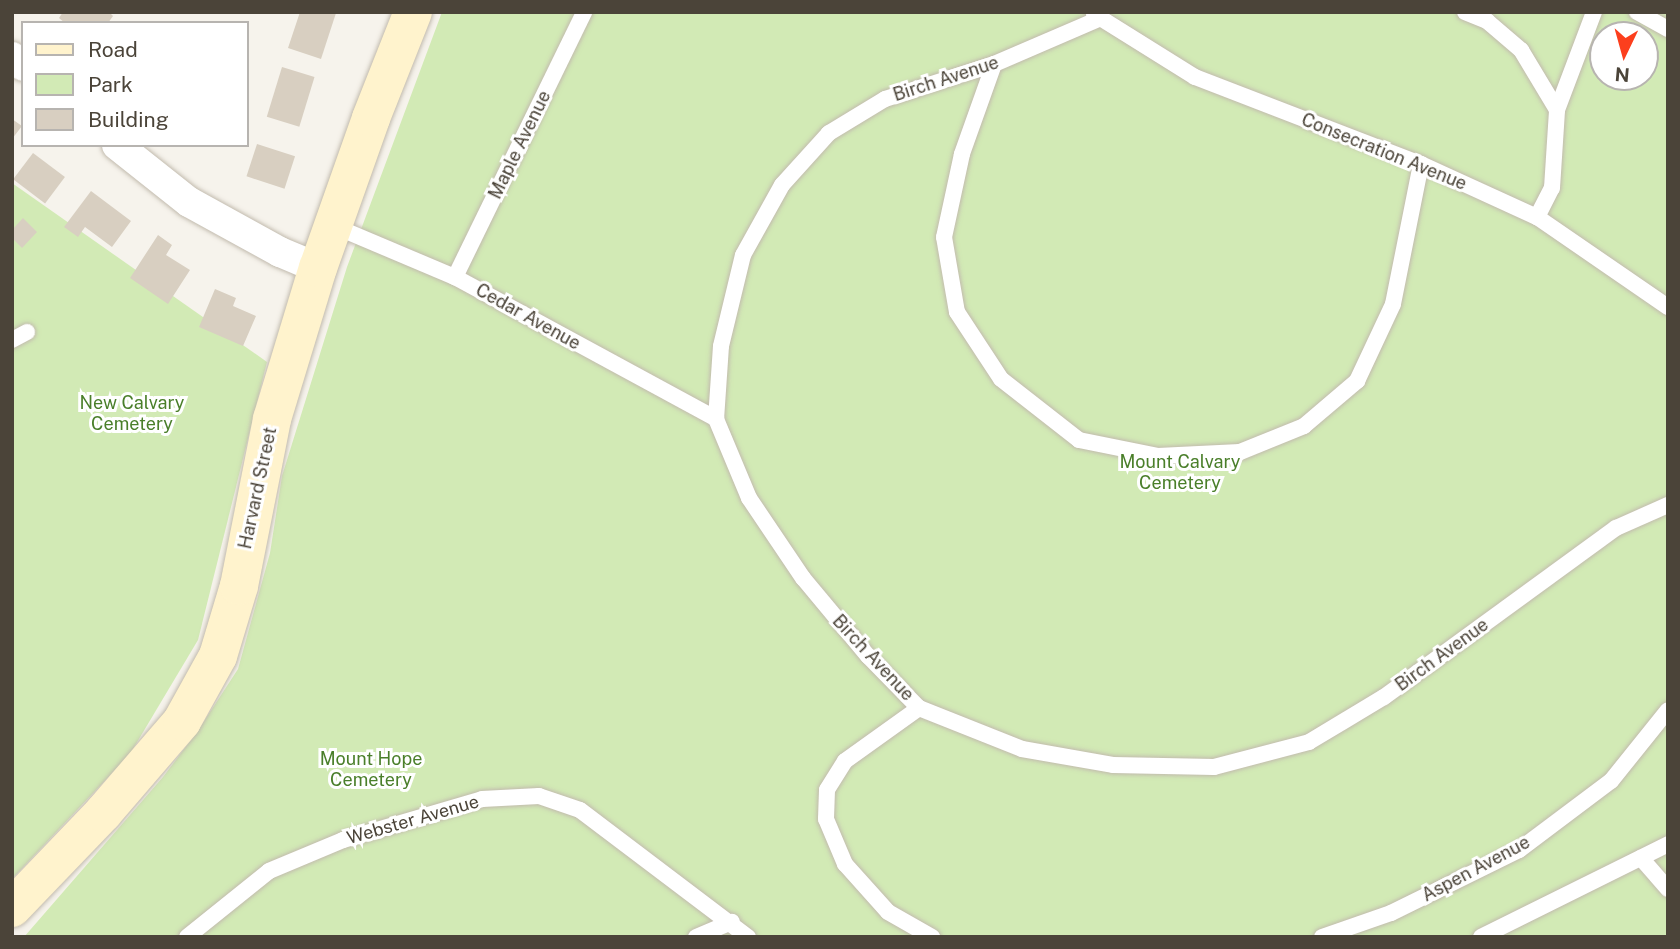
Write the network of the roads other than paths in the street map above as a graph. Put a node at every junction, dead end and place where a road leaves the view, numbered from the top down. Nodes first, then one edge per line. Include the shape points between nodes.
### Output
1 (413, 12) edge
2 (584, 12) edge
3 (1465, 12) edge
4 (1594, 12) edge
5 (1637, 12) edge
6 (1096, 15) edge
7 (1668, 29) edge
8 (994, 64) junction
9 (1557, 110) junction
10 (120, 147) edge
11 (1421, 164) junction
12 (1537, 217) junction
13 (334, 226) junction
14 (318, 268) junction
15 (455, 277) junction
16 (1668, 307) edge
17 (27, 332) dead end
18 (12, 340) edge
19 (716, 419) junction
20 (1668, 505) edge
21 (919, 708) junction
22 (1668, 710) edge
23 (1668, 844) edge
24 (1641, 858) junction
25 (1668, 889) edge
26 (12, 908) edge
27 (732, 922) junction
28 (187, 937) edge
29 (696, 937) edge
30 (748, 937) edge
31 (932, 937) edge
32 (1322, 937) edge
33 (1481, 937) edge

1 - 13 main road, Harvard Street
2 - 15 lane, Maple Avenue
3 - 9 lane via 1487,21 1521,50
4 - 9 lane
5 - 7 lane
6 - 8 lane, Birch Avenue
6 - 11 lane, Consecration Avenue via 1195,77
8 - 11 lane via 962,155 944,237 957,312 1001,379 1079,440 1158,456 1240,452 1304,426 1357,381 1393,304
8 - 19 lane, Birch Avenue via 885,99 829,133 782,186 743,256 721,346
9 - 12 lane via 1552,188
10 - 14 street via 189,202
11 - 12 lane, Consecration Avenue
12 - 16 lane, Consecration Avenue
13 - 14 main road, Harvard Street
13 - 15 lane, Cedar Avenue
14 - 26 main road, Harvard Street via 272,419 239,586 218,656 183,722
15 - 19 lane, Cedar Avenue
17 - 18 lane
19 - 21 lane, Birch Avenue via 749,498 803,578
20 - 21 lane, Birch Avenue via 1616,528 1384,697 1309,742 1214,767 1113,765 1022,750
21 - 31 lane via 845,761 827,790 826,819 845,864 888,912
22 - 32 lane, Aspen Avenue via 1611,782 1519,850 1391,913
23 - 24 lane
24 - 25 lane
24 - 33 lane
27 - 28 lane, Webster Avenue via 580,810 539,796 482,799 343,840 269,871
27 - 29 lane
27 - 30 lane, Webster Avenue

